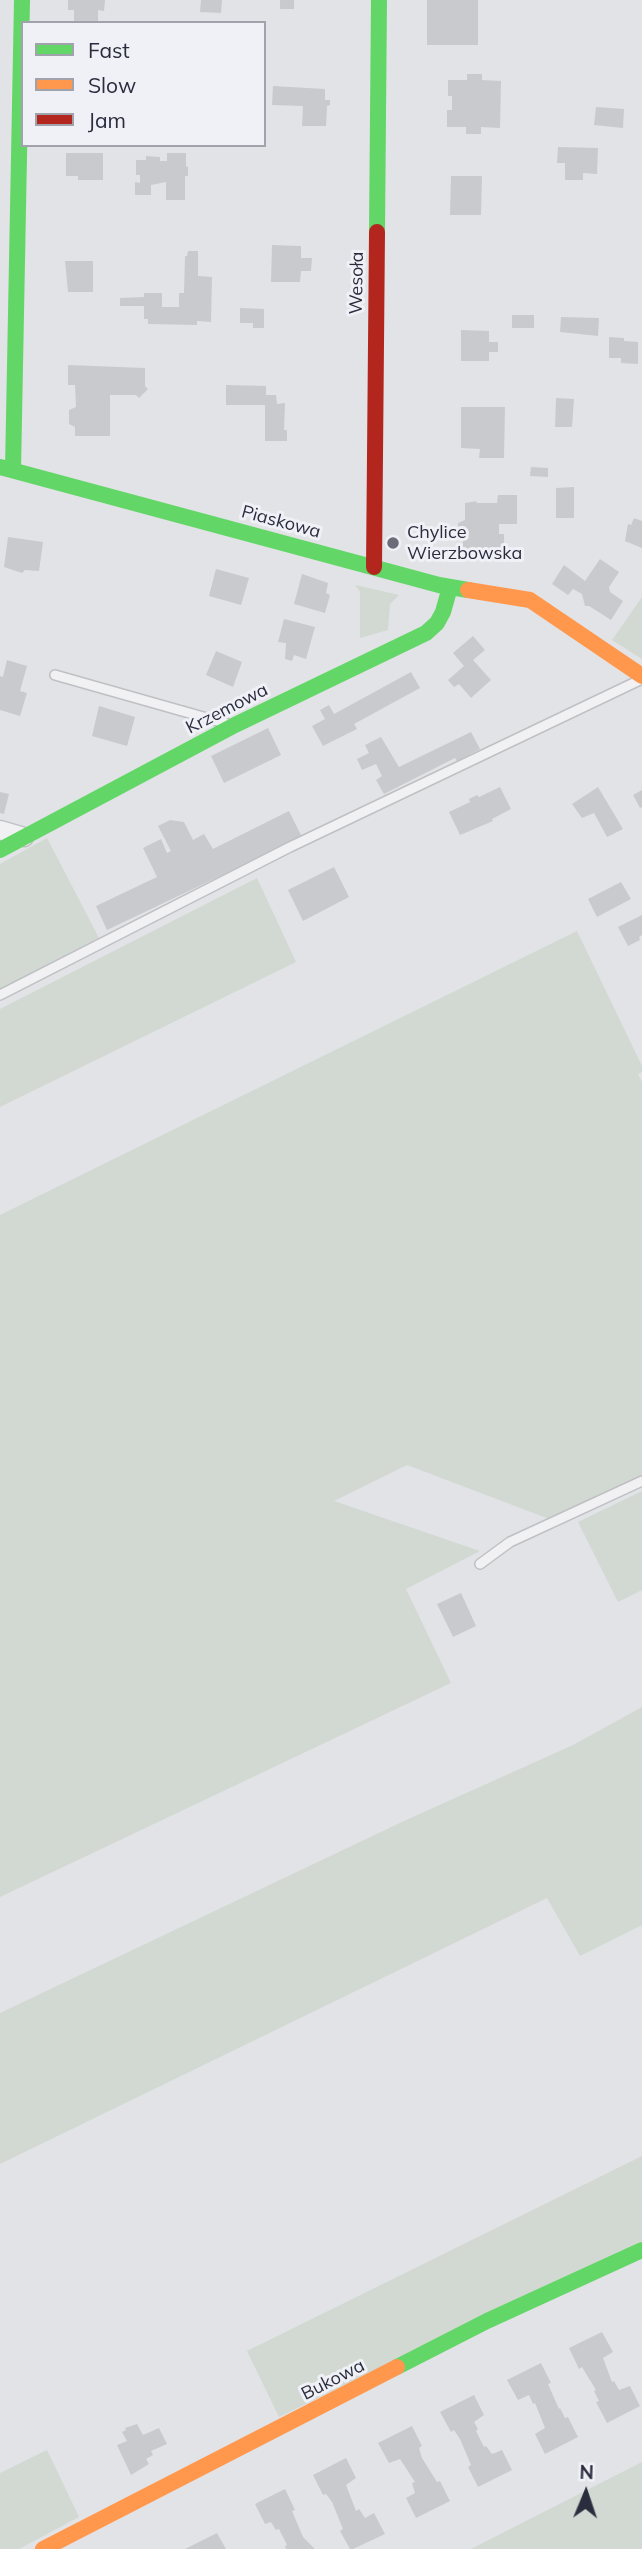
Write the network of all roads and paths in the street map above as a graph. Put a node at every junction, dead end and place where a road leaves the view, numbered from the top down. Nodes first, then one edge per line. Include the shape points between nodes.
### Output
1 (22, 0) edge
2 (379, 0) edge
3 (21, 21) edge
4 (21, 29) edge
5 (6, 469) edge
6 (373, 567) junction
7 (450, 587) junction
8 (55, 675) dead end
9 (642, 678) edge
10 (235, 726) junction
11 (0, 830) edge
12 (24, 837) junction
13 (0, 850) edge
14 (0, 995) edge
15 (642, 1481) edge
16 (480, 1564) dead end
17 (642, 2250) edge
18 (43, 2549) edge

1 - 3 street
2 - 6 street, Wesoła
4 - 5 street
5 - 6 street, Piaskowa
6 - 7 street, Piaskowa
7 - 9 street, Piaskowa via 530,600
7 - 10 street, Krzemowa via 438,623 426,633
8 - 10 lane
9 - 14 lane via 290,846
10 - 12 street, Krzemowa
11 - 12 street
12 - 13 street, Krzemowa
15 - 16 lane via 510,1542
17 - 18 street, Bukowa via 487,2321

